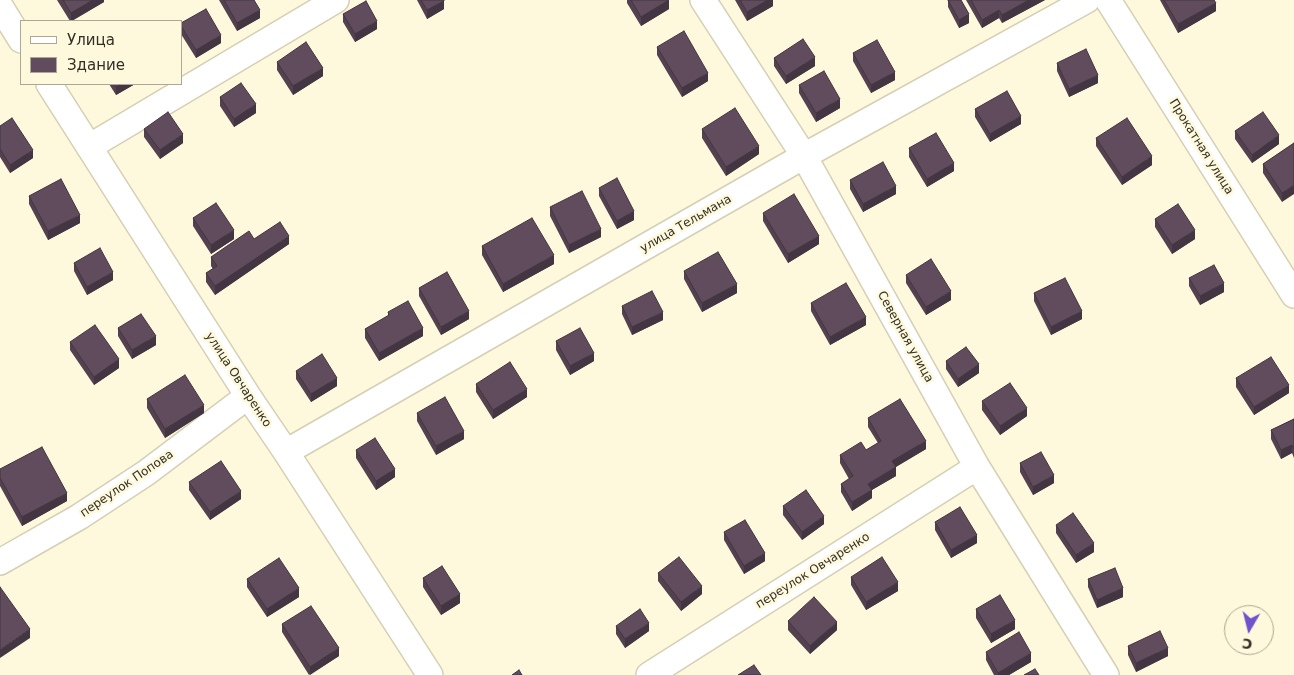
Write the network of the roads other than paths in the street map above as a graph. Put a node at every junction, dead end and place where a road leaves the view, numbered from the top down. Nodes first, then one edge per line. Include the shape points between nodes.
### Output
1 (336, 0) edge
2 (703, 0) edge
3 (1087, 0) edge
4 (1108, 0) edge
5 (0, 6) edge
6 (20, 38) edge
7 (50, 85) edge
8 (89, 147) junction
9 (804, 156) junction
10 (1294, 294) edge
11 (248, 396) junction
12 (286, 452) junction
13 (977, 467) junction
14 (0, 562) edge
15 (430, 675) edge
16 (649, 675) edge
17 (1106, 675) edge

1 - 8 street
2 - 9 street, Северная улица
3 - 9 street, улица Тельмана
4 - 10 street, Прокатная улица
5 - 6 street
7 - 8 street, улица Овчаренко
8 - 11 street, улица Овчаренко
9 - 12 street, улица Тельмана
9 - 13 street, Северная улица
11 - 12 street, улица Овчаренко
11 - 14 street, переулок Попова via 146,473 79,517
12 - 15 street, улица Овчаренко
13 - 16 street, переулок Овчаренко
13 - 17 street, Северная улица

